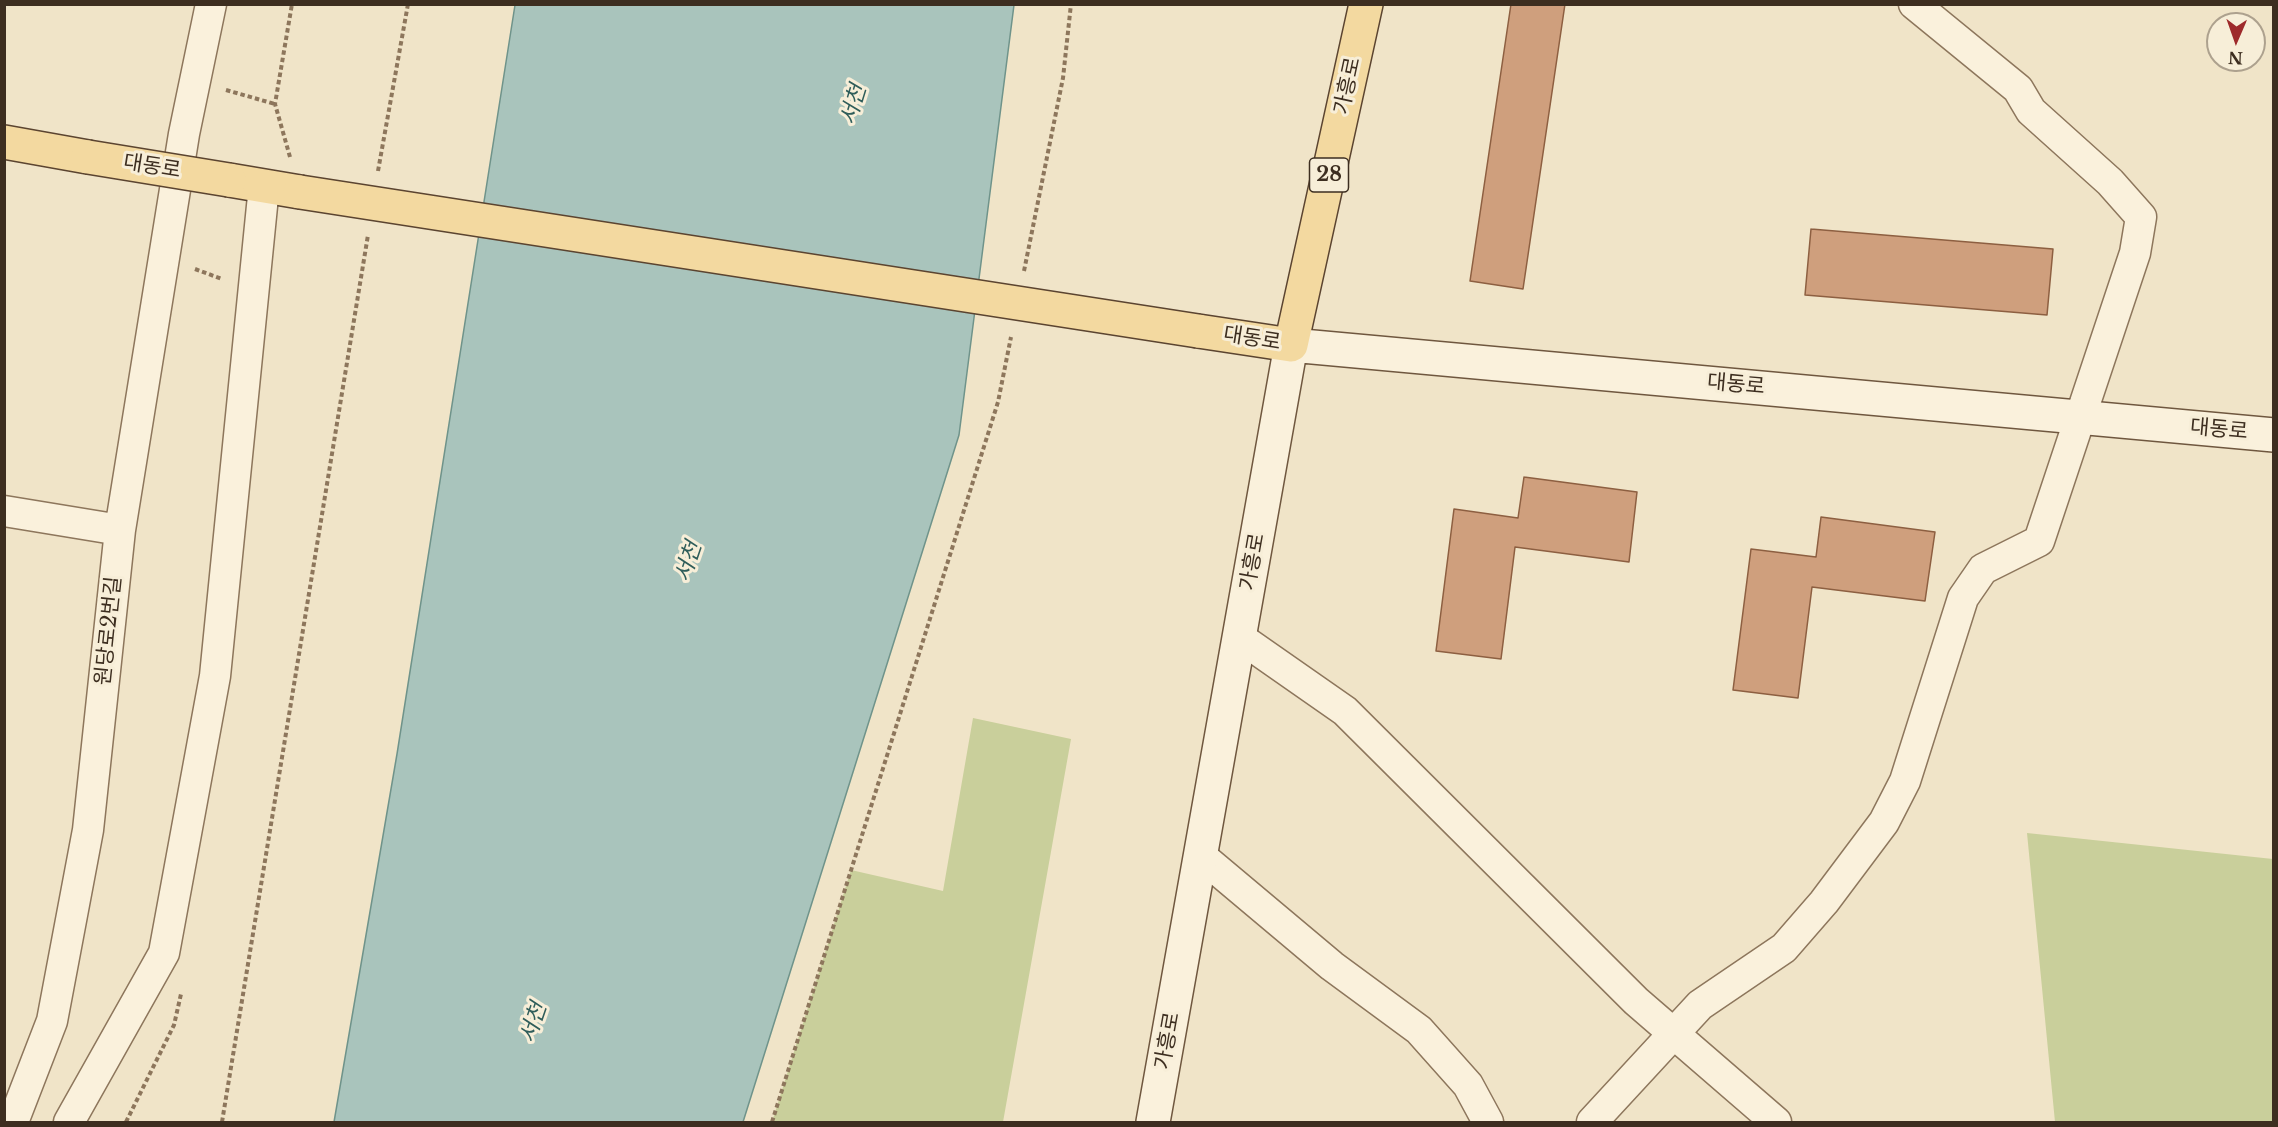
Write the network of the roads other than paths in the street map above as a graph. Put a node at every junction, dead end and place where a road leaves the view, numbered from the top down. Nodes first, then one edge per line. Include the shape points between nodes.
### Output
1 (211, 4) edge
2 (1366, 4) edge
3 (1914, 4) edge
4 (4, 142) edge
5 (264, 186) junction
6 (1291, 345) junction
7 (2079, 417) junction
8 (2274, 435) edge
9 (4, 511) edge
10 (120, 530) junction
11 (1239, 637) junction
12 (1201, 855) junction
13 (1672, 1034) junction
14 (13, 1122) edge
15 (69, 1122) edge
16 (1153, 1122) edge
17 (1488, 1122) edge
18 (1592, 1122) edge
19 (1776, 1122) edge

1 - 10 street, 원당로2번길 via 184,134
2 - 6 main road, 가흥로 / 28
3 - 7 street via 2018,89 2031,111 2110,182 2141,217 2135,253
4 - 5 main road, 대동로, bridge
5 - 6 main road, 대동로, bridge
5 - 15 street via 215,676 164,954
6 - 7 main road, 대동로
6 - 11 main road, 가흥로
7 - 8 main road, 대동로
7 - 13 street via 2039,541 1983,570 1963,598 1905,781 1884,822 1784,948 1700,1005
9 - 10 street
10 - 14 street, 원당로2번길 via 88,830 52,1021
11 - 12 main road, 가흥로
11 - 13 street via 1345,711
12 - 16 main road, 가흥로
12 - 17 street via 1332,966 1419,1030 1468,1085
13 - 18 street
13 - 19 street

